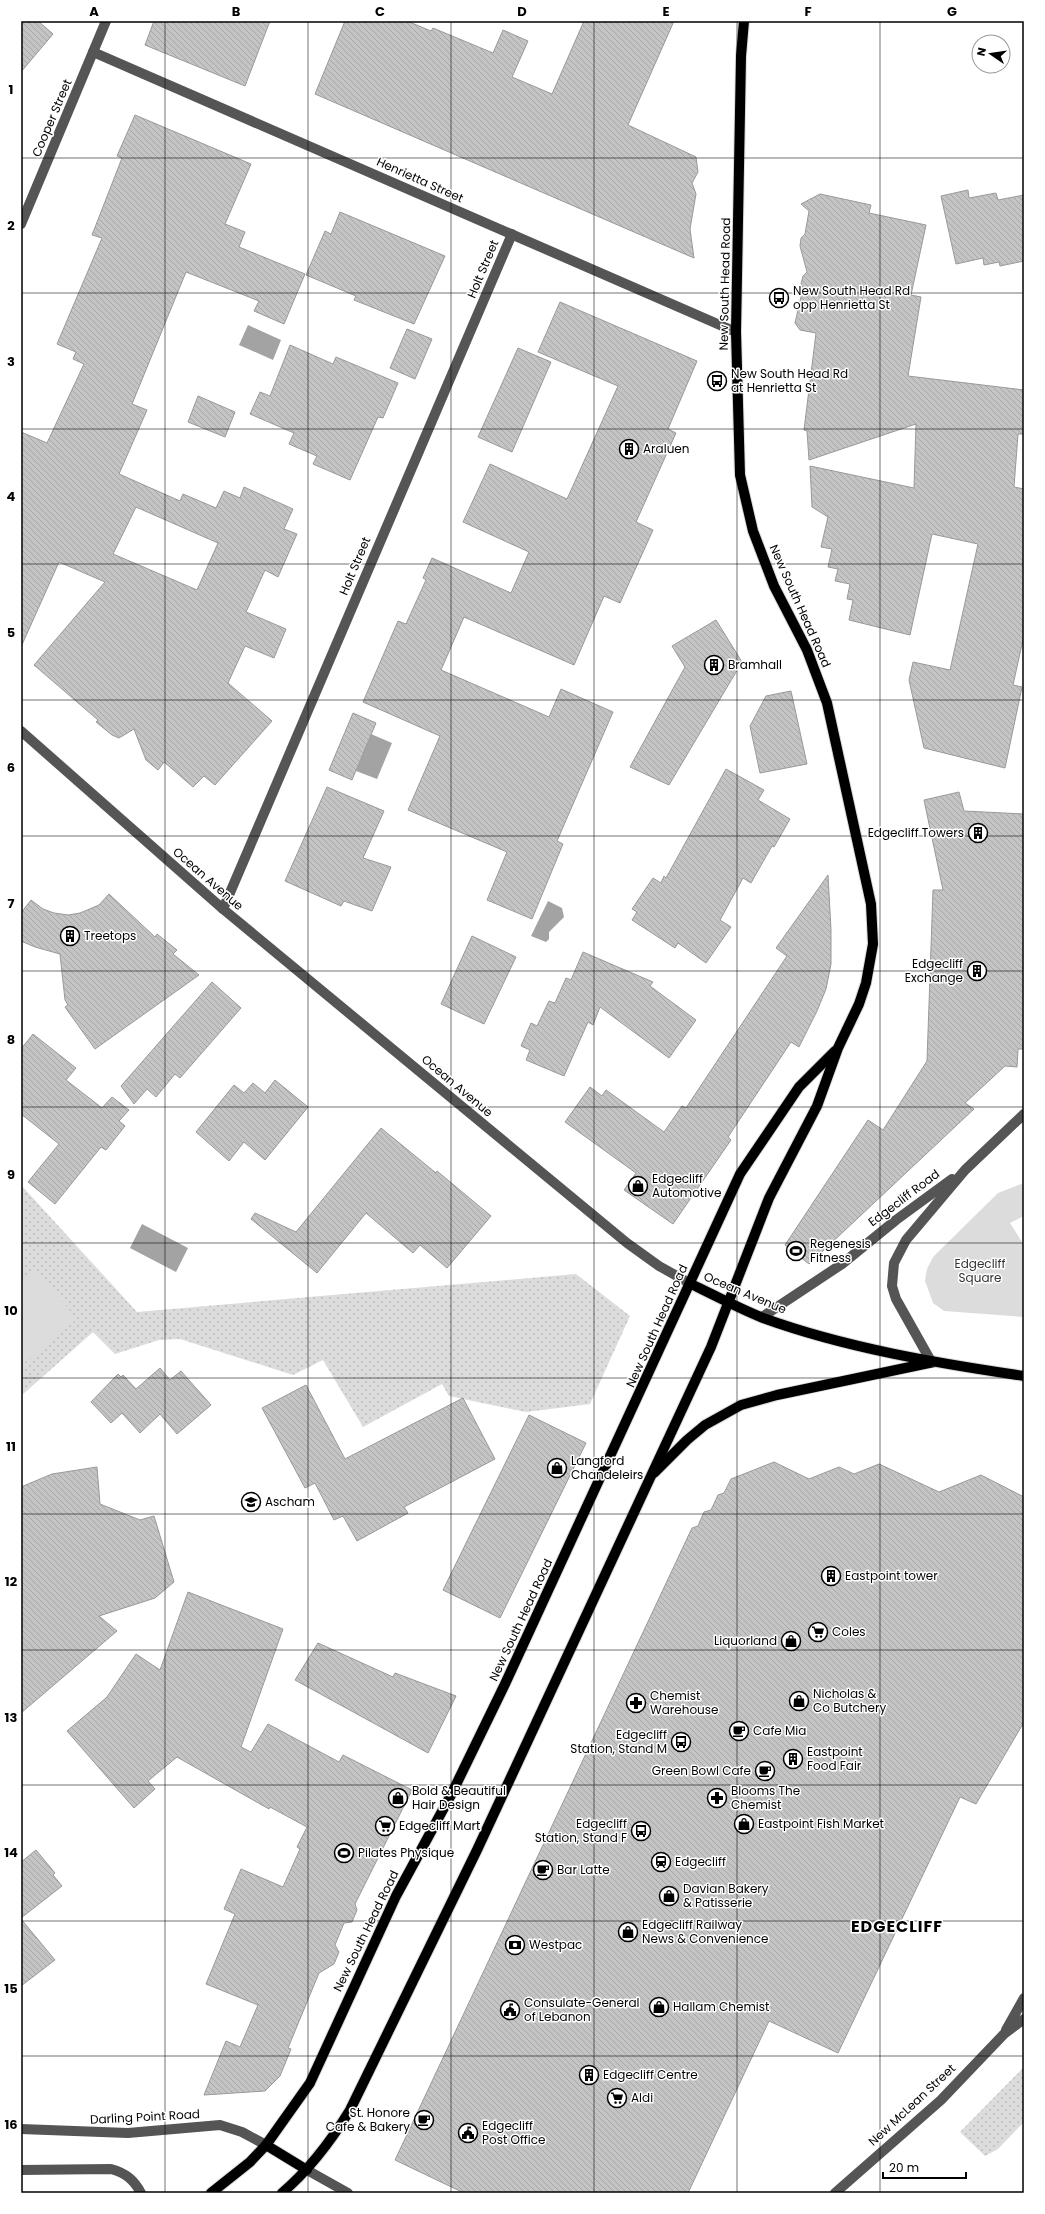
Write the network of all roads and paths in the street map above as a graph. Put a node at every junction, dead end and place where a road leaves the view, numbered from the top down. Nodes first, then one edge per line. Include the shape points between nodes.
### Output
1 (106, 21) edge
2 (744, 21) edge
3 (94, 52) junction
4 (21, 224) edge
5 (512, 234) junction
6 (736, 332) junction
7 (21, 731) edge
8 (222, 909) junction
9 (838, 1048) junction
10 (1024, 1114) edge
11 (965, 1170) junction
12 (691, 1284) junction
13 (730, 1303) junction
14 (762, 1317) junction
15 (932, 1363) junction
16 (1024, 1376) edge
17 (649, 1478) junction
18 (1024, 1998) edge
19 (1024, 2019) edge
20 (1004, 2034) junction
21 (21, 2129) edge
22 (266, 2145) junction
23 (21, 2170) edge
24 (306, 2170) junction
25 (141, 2193) edge
26 (211, 2193) edge
27 (282, 2193) edge
28 (348, 2193) edge
29 (835, 2193) edge

1 - 3 street, Cooper Street
2 - 6 main road, New South Head Road
3 - 4 street, Cooper Street
3 - 5 street, Henrietta Street
5 - 6 street, Henrietta Street
5 - 8 street, Holt Street
6 - 9 main road, New South Head Road via 740,475 753,531 774,586 807,650 827,703 871,904 871,964 859,1004
7 - 8 street, Ocean Avenue
8 - 12 street, Ocean Avenue via 626,1243
9 - 12 main road, New South Head Road via 799,1087 748,1162 726,1202
9 - 13 main road, New South Head Road via 817,1106 769,1198
10 - 11 street, Edgecliff Road
11 - 14 street, Edgecliff Road via 896,1220 842,1264
11 - 15 street, Edgecliff Road via 906,1240 894,1263 892,1274 896,1299
12 - 13 main road, Ocean Avenue
12 - 22 main road, New South Head Road via 505,1684 452,1793 396,1896 310,2083
13 - 14 main road, Ocean Avenue
13 - 17 main road, New South Head Road
14 - 15 main road, Ocean Avenue via 820,1335
15 - 16 main road
15 - 17 main road via 741,1405 705,1425
17 - 24 main road, New South Head Road via 474,1857 365,2080 331,2141
18 - 20 street, New McLean Street
19 - 20 street, New McLean Street
20 - 29 street, New McLean Street via 941,2100
21 - 22 street, Darling Point Road via 128,2133 220,2126 242,2132
22 - 24 main road
22 - 26 main road, New South Head Road via 250,2162
23 - 25 street via 111,2169 131,2178
24 - 27 main road, New South Head Road
24 - 28 street

